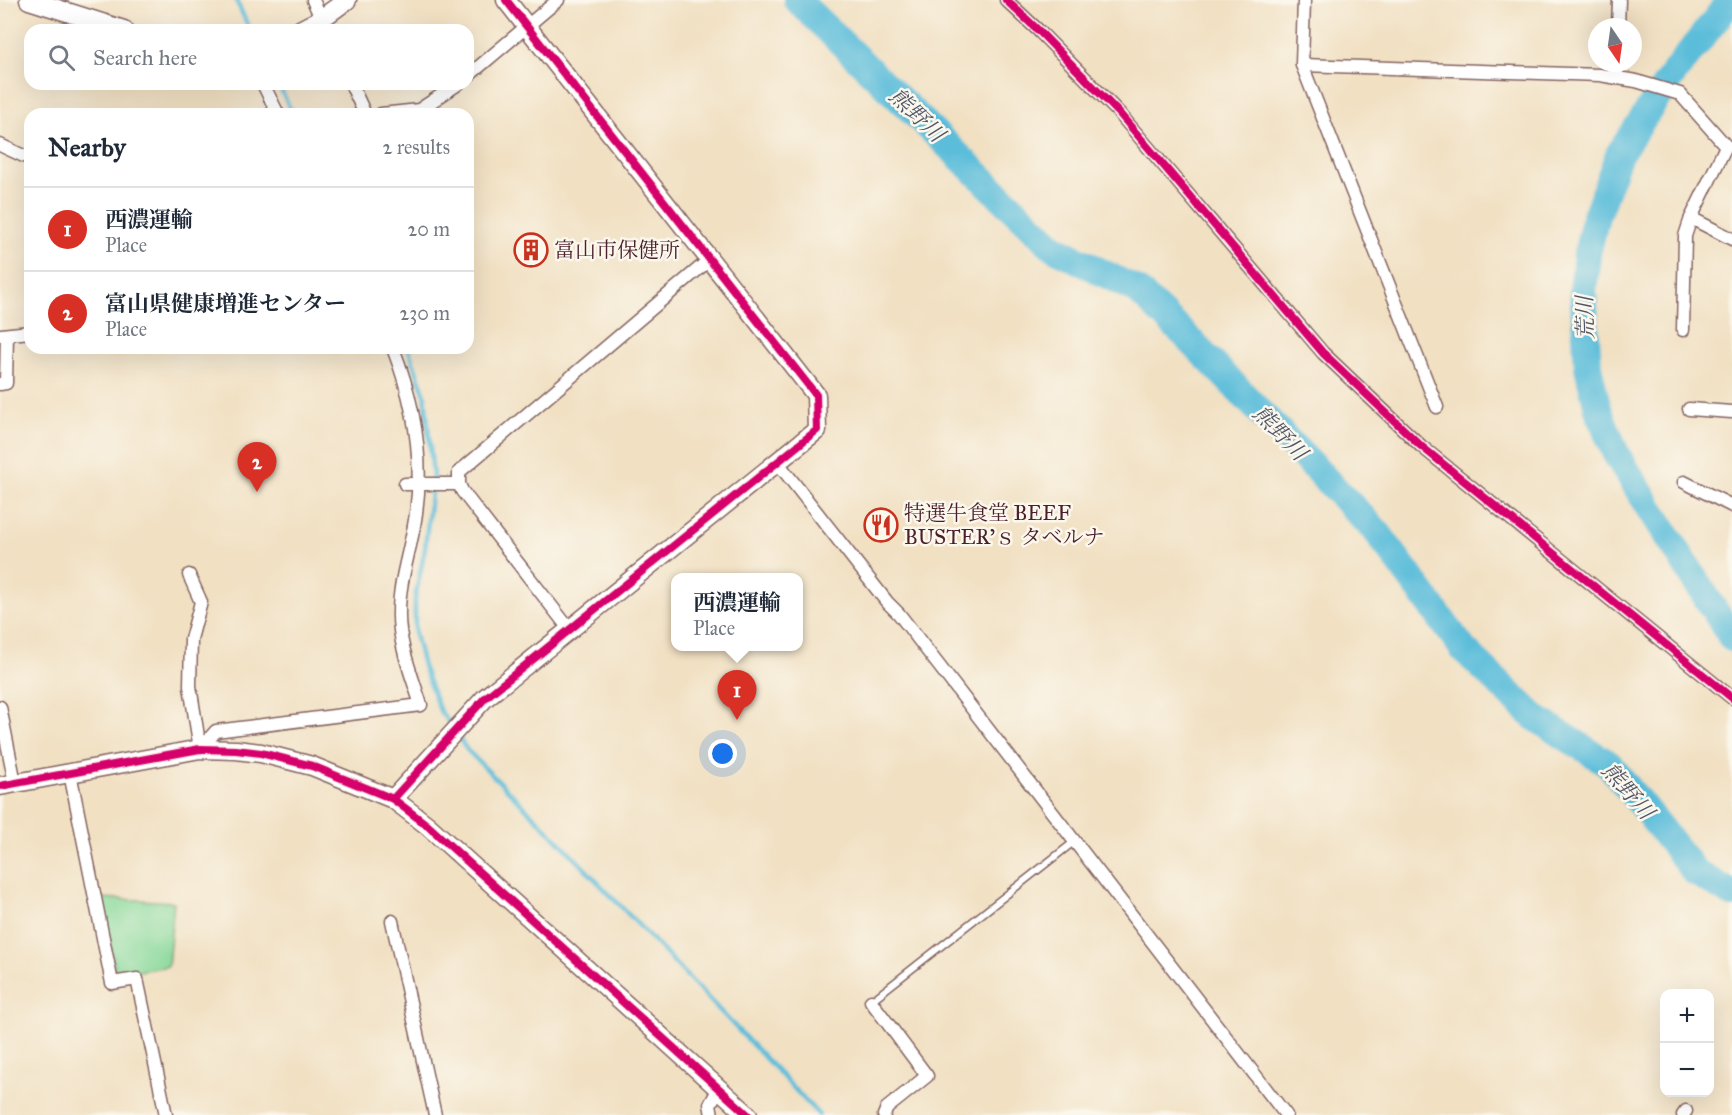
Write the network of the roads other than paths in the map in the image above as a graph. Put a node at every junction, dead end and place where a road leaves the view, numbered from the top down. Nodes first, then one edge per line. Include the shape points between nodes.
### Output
1 (29, 0) edge
2 (313, 0) edge
3 (347, 0) edge
4 (506, 0) edge
5 (558, 0) edge
6 (1006, 0) edge
7 (1304, 0) edge
8 (1619, 0) edge
9 (1618, 18) edge
10 (105, 24) edge
11 (324, 24) edge
12 (325, 24) edge
13 (528, 27) junction
14 (1302, 65) junction
15 (474, 71) edge
16 (1617, 72) edge
17 (1617, 78) junction
18 (265, 90) edge
19 (354, 90) edge
20 (449, 90) edge
21 (275, 108) edge
22 (362, 108) edge
23 (422, 108) edge
24 (0, 145) edge
25 (1729, 146) edge
26 (24, 156) edge
27 (1691, 218) junction
28 (1732, 239) edge
29 (709, 260) junction
30 (1683, 330) dead end
31 (24, 333) edge
32 (4, 335) edge
33 (395, 354) edge
34 (0, 384) edge
35 (1437, 407) dead end
36 (1689, 410) dead end
37 (1732, 412) edge
38 (778, 463) junction
39 (1684, 482) dead end
40 (411, 484) junction
41 (459, 484) junction
42 (1732, 506) edge
43 (189, 575) dead end
44 (570, 630) junction
45 (1732, 698) edge
46 (0, 707) edge
47 (200, 749) junction
48 (70, 773) junction
49 (7, 784) edge
50 (393, 799) junction
51 (1075, 841) junction
52 (392, 921) dead end
53 (872, 1001) joint
54 (719, 1089) junction
55 (166, 1115) edge
56 (435, 1115) edge
57 (712, 1115) edge
58 (748, 1115) edge
59 (884, 1115) edge
60 (1286, 1115) edge

1 - 10 street
2 - 11 street
3 - 12 street
4 - 13 street
5 - 13 street
6 - 45 street via 1119,113 1331,360 1420,446
7 - 14 street
8 - 9 street
13 - 15 street
13 - 29 street
14 - 17 street
14 - 35 street
16 - 17 street
17 - 25 street via 1680,94
18 - 21 street
19 - 22 street
20 - 23 street
24 - 26 street
25 - 27 street
27 - 28 street
27 - 30 street via 1685,236
29 - 38 street via 816,395 817,430
29 - 41 street via 459,472
31 - 32 street
32 - 34 street via 6,383
33 - 40 street via 416,420 418,458
36 - 37 street
38 - 44 street
38 - 51 street
39 - 42 street
40 - 41 street
40 - 47 street via 417,513 398,613 421,705 216,731
41 - 44 street
43 - 47 street via 201,602 191,639 190,686
44 - 50 street via 485,698
46 - 49 street
47 - 48 street
47 - 50 street via 236,750 312,766
48 - 49 street
48 - 55 street via 112,983 137,980
50 - 54 street via 427,825
51 - 53 lane
51 - 60 street
52 - 56 street
53 - 59 street via 927,1077 887,1108
54 - 57 street via 710,1104
54 - 58 street

